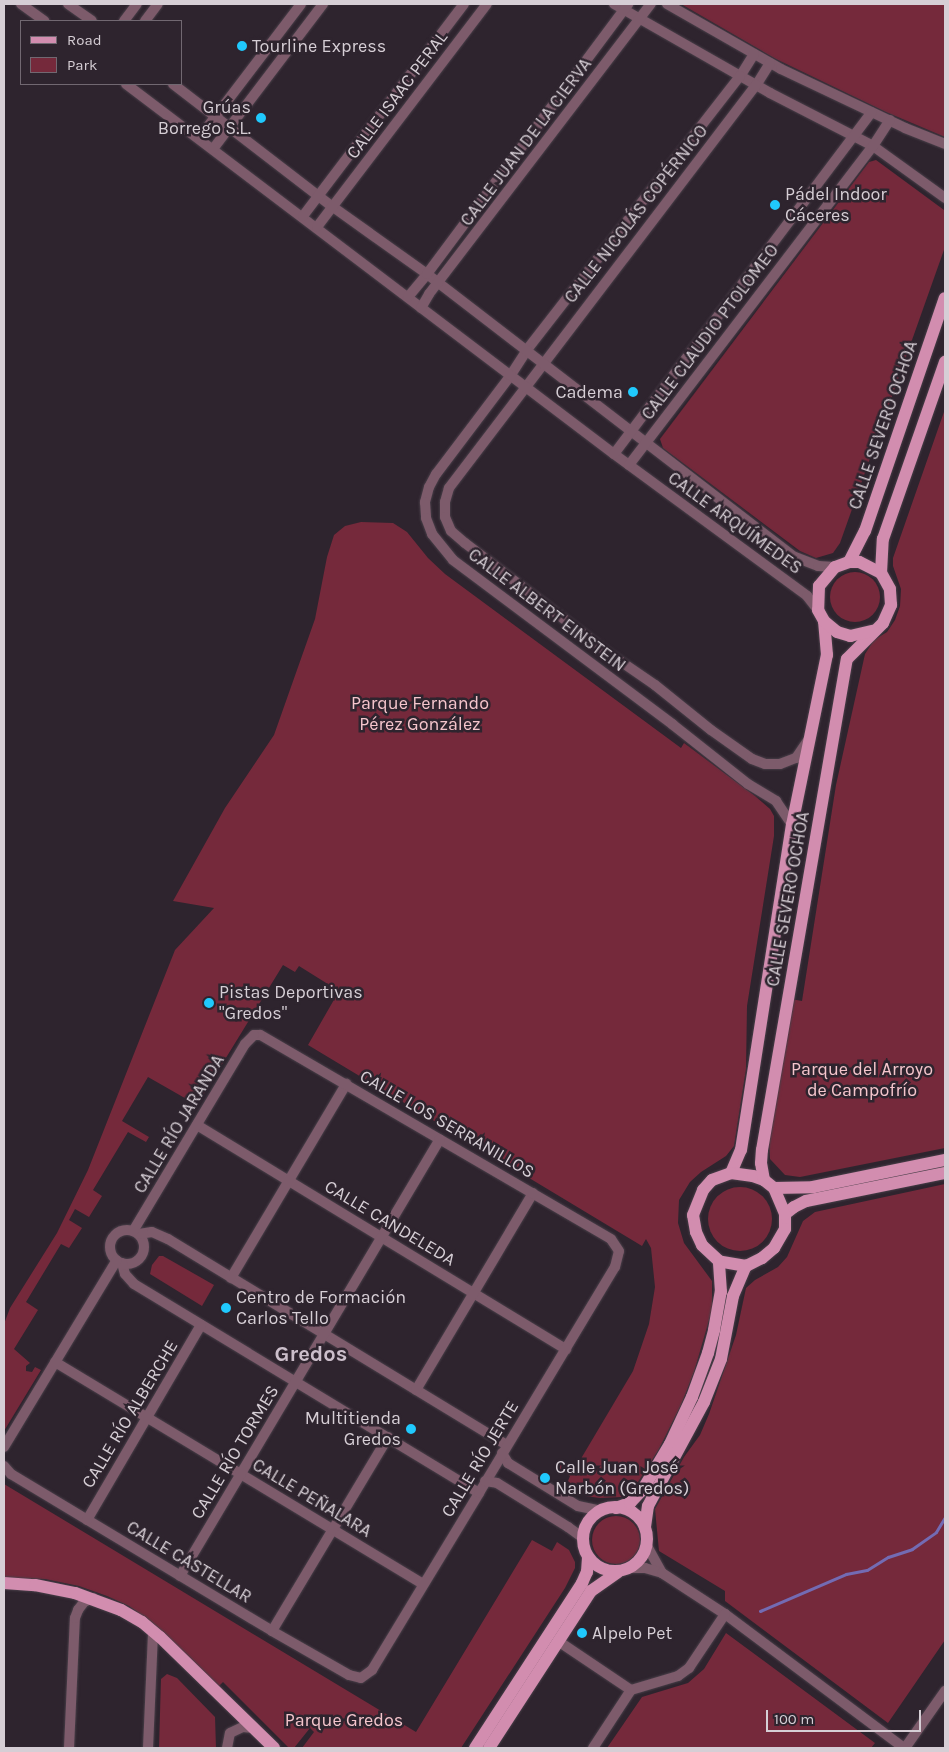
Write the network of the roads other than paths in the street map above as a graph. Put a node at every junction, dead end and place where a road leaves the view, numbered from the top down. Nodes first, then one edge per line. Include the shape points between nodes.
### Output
1 (21, 4) edge
2 (68, 4) edge
3 (137, 4) edge
4 (158, 4) edge
5 (301, 4) edge
6 (322, 4) edge
7 (464, 4) edge
8 (487, 4) edge
9 (614, 4) edge
10 (651, 4) edge
11 (667, 4) edge
12 (626, 7) edge
13 (640, 19) junction
14 (43, 20) edge
15 (91, 20) edge
16 (125, 20) edge
17 (146, 20) edge
18 (754, 54) junction
19 (770, 63) junction
20 (740, 76) junction
21 (127, 85) edge
22 (175, 85) edge
23 (756, 85) junction
24 (872, 112) junction
25 (217, 117) junction
26 (890, 120) junction
27 (230, 126) junction
28 (853, 136) junction
29 (199, 138) junction
30 (945, 144) edge
31 (873, 146) junction
32 (213, 149) junction
33 (318, 195) junction
34 (945, 198) edge
35 (333, 207) junction
36 (303, 216) junction
37 (317, 227) junction
38 (427, 274) junction
39 (438, 284) junction
40 (408, 296) junction
41 (945, 298) edge
42 (421, 308) junction
43 (527, 350) junction
44 (945, 362) edge
45 (542, 363) junction
46 (511, 375) junction
47 (526, 386) junction
48 (631, 431) junction
49 (646, 443) junction
50 (614, 454) junction
51 (629, 465) junction
52 (849, 562) junction
53 (835, 567) junction
54 (881, 573) junction
55 (821, 616) junction
56 (872, 632) junction
57 (810, 738) junction
58 (792, 825) junction
59 (254, 1035) joint
60 (346, 1084) junction
61 (197, 1125) junction
62 (440, 1139) junction
63 (945, 1160) edge
64 (731, 1173) junction
65 (945, 1173) edge
66 (288, 1181) junction
67 (769, 1184) junction
68 (533, 1193) junction
69 (786, 1214) junction
70 (136, 1233) junction
71 (382, 1237) junction
72 (619, 1251) joint
73 (120, 1261) junction
74 (720, 1261) junction
75 (746, 1266) junction
76 (231, 1278) junction
77 (474, 1293) junction
78 (201, 1325) junction
79 (324, 1334) junction
80 (566, 1349) junction
81 (55, 1362) junction
82 (296, 1382) junction
83 (416, 1390) junction
84 (148, 1418) junction
85 (388, 1437) junction
86 (4, 1447) edge
87 (505, 1449) junction
88 (4, 1466) edge
89 (241, 1474) junction
90 (486, 1481) junction
91 (480, 1493) junction
92 (616, 1508) junction
93 (601, 1511) junction
94 (87, 1520) junction
95 (645, 1527) junction
96 (333, 1529) junction
97 (583, 1538) junction
98 (647, 1546) junction
99 (588, 1557) junction
100 (625, 1570) junction
101 (662, 1573) junction
102 (180, 1576) junction
103 (5, 1584) edge
104 (423, 1584) junction
105 (93, 1598) junction
106 (725, 1614) junction
107 (272, 1631) junction
108 (153, 1632) junction
109 (558, 1641) junction
110 (361, 1678) joint
111 (631, 1690) junction
112 (945, 1691) edge
113 (253, 1728) junction
114 (68, 1748) edge
115 (148, 1748) edge
116 (227, 1748) edge
117 (274, 1748) edge
118 (474, 1748) edge
119 (489, 1748) edge
120 (593, 1748) edge
121 (905, 1748) edge

1 - 14 street
2 - 15 street
3 - 16 street
4 - 17 street
5 - 25 street
6 - 27 street
7 - 33 street, CALLE ISAAC PERAL
8 - 35 street, CALLE ISAAC PERAL
9 - 12 street
10 - 13 street, CALLE JUAN DE LA CIERVA
11 - 18 street
12 - 13 street
12 - 38 street, CALLE JUAN DE LA CIERVA
13 - 20 street
13 - 39 street, CALLE JUAN DE LA CIERVA
18 - 19 street
18 - 20 street, CALLE NICOLÁS COPÉRNICO
19 - 23 street, CALLE NICOLÁS COPÉRNICO
19 - 24 street
20 - 23 street
20 - 43 street, CALLE NICOLÁS COPÉRNICO
21 - 29 street, CALLE ARQUÍMEDES
22 - 25 street, CALLE ARQUÍMEDES
23 - 28 street
23 - 45 street, CALLE NICOLÁS COPÉRNICO
24 - 26 street
24 - 28 street, CALLE CLAUDIO PTOLOMEO
25 - 27 street, CALLE ARQUÍMEDES
25 - 29 street
26 - 30 street
26 - 31 street, CALLE CLAUDIO PTOLOMEO
27 - 32 street
27 - 33 street, CALLE ARQUÍMEDES
28 - 31 street
28 - 48 street, CALLE CLAUDIO PTOLOMEO
29 - 32 street, CALLE ARQUÍMEDES
31 - 34 street
31 - 49 street, CALLE CLAUDIO PTOLOMEO
32 - 36 street, CALLE ARQUÍMEDES
33 - 35 street, CALLE ARQUÍMEDES
33 - 36 street
35 - 37 street
35 - 38 street, CALLE ARQUÍMEDES
36 - 37 street, CALLE ARQUÍMEDES
37 - 40 street, CALLE ARQUÍMEDES
38 - 39 street, CALLE ARQUÍMEDES
38 - 40 street
39 - 42 street
39 - 43 street, CALLE ARQUÍMEDES
40 - 42 street, CALLE ARQUÍMEDES
41 - 52 main road, CALLE SEVERO OCHOA via 865,531
42 - 46 street, CALLE ARQUÍMEDES
43 - 45 street, CALLE ARQUÍMEDES
43 - 46 street
44 - 54 main road, CALLE SEVERO OCHOA via 883,539
45 - 47 street
45 - 48 street, CALLE ARQUÍMEDES
46 - 47 street, CALLE ARQUÍMEDES
46 - 58 street, CALLE ALBERT EINSTEIN via 441,466 429,487 425,502 426,518 432,534 453,560 748,784 776,801
47 - 50 street, CALLE ARQUÍMEDES
47 - 57 street, CALLE ALBERT EINSTEIN via 449,488 445,517 450,530 752,759 765,764 780,764 796,758
48 - 49 street, CALLE ARQUÍMEDES
48 - 50 street
49 - 51 street
49 - 53 street, CALLE ARQUÍMEDES via 795,557 818,566
50 - 51 street, CALLE ARQUÍMEDES
51 - 55 street, CALLE ARQUÍMEDES via 807,596
52 - 53 main road
52 - 54 main road via 859,562
53 - 55 main road via 819,586
54 - 56 main road via 890,589 891,605 883,622
55 - 56 main road via 837,632 850,636
55 - 57 main road, CALLE SEVERO OCHOA via 827,655
56 - 67 main road, CALLE SEVERO OCHOA via 847,659 762,1150 761,1163
57 - 58 main road, CALLE SEVERO OCHOA
58 - 64 main road, CALLE SEVERO OCHOA via 741,1150
59 - 60 street, CALLE LOS SERRANILLOS via 270,1039
59 - 61 street, CALLE RÍO JARANDA via 245,1044
60 - 62 street, CALLE LOS SERRANILLOS
60 - 66 street
61 - 66 street, CALLE CANDELEDA
61 - 70 street, CALLE RÍO JARANDA
62 - 68 street, CALLE LOS SERRANILLOS
62 - 71 street, CALLE RÍO TORMES
63 - 67 main road via 813,1187
64 - 67 main road via 753,1176
64 - 74 main road via 712,1180 702,1190 693,1215 702,1245
65 - 69 main road via 806,1201
66 - 71 street, CALLE CANDELEDA
66 - 76 street
67 - 69 main road
68 - 72 street, CALLE LOS SERRANILLOS via 611,1239
68 - 77 street
69 - 75 main road via 784,1229 774,1248
70 - 73 street via 144,1243 142,1255 132,1263
70 - 73 street via 122,1231 113,1238 111,1250
70 - 76 street via 159,1234
71 - 77 street, CALLE CANDELEDA
71 - 79 street, CALLE RÍO TORMES
72 - 80 street, CALLE RÍO JERTE via 615,1267
73 - 78 street via 134,1284
73 - 81 street
74 - 75 main road
74 - 92 main road via 721,1292 714,1330 692,1397 670,1444 643,1488 630,1502
75 - 95 main road via 733,1296 721,1359 704,1402 648,1506
76 - 79 street
77 - 80 street, CALLE CANDELEDA
77 - 83 street
78 - 82 street
78 - 84 street, CALLE RÍO ALBERCHE
79 - 82 street, CALLE RÍO TORMES
79 - 83 street
80 - 87 street, CALLE RÍO JERTE
81 - 84 street, CALLE PEÑALARA
81 - 86 street
82 - 85 street
82 - 89 street, CALLE RÍO TORMES
83 - 87 street
84 - 89 street, CALLE PEÑALARA
84 - 94 street, CALLE RÍO ALBERCHE
85 - 91 street
85 - 96 street
87 - 90 street, CALLE RÍO JERTE
87 - 93 street via 508,1462 578,1506
88 - 94 street, CALLE CASTELLAR via 11,1474
89 - 96 street, CALLE PEÑALARA
89 - 102 street, CALLE RÍO TORMES
90 - 91 street, CALLE RÍO JERTE
90 - 97 street via 497,1483
91 - 104 street, CALLE RÍO JERTE
92 - 93 main road
92 - 95 main road via 630,1511
93 - 97 main road via 590,1520
94 - 102 street, CALLE CASTELLAR
95 - 98 main road
96 - 104 street, CALLE PEÑALARA
96 - 107 street
97 - 99 main road
98 - 100 main road via 643,1557
98 - 101 street
99 - 100 main road via 602,1569
99 - 118 main road via 582,1583
100 - 101 street via 645,1568
100 - 109 main road via 591,1591
101 - 106 street
102 - 107 street, CALLE CASTELLAR
103 - 105 main road via 55,1588
104 - 110 street, CALLE RÍO JERTE via 372,1670
105 - 108 main road via 121,1610
105 - 114 street via 84,1602 75,1618
106 - 111 street via 689,1668 678,1676
106 - 121 street
107 - 110 street, CALLE CASTELLAR via 348,1675
108 - 113 main road
108 - 115 street
109 - 111 street
109 - 119 main road
111 - 120 street
112 - 121 street
113 - 116 street via 243,1727 230,1733
113 - 117 main road

